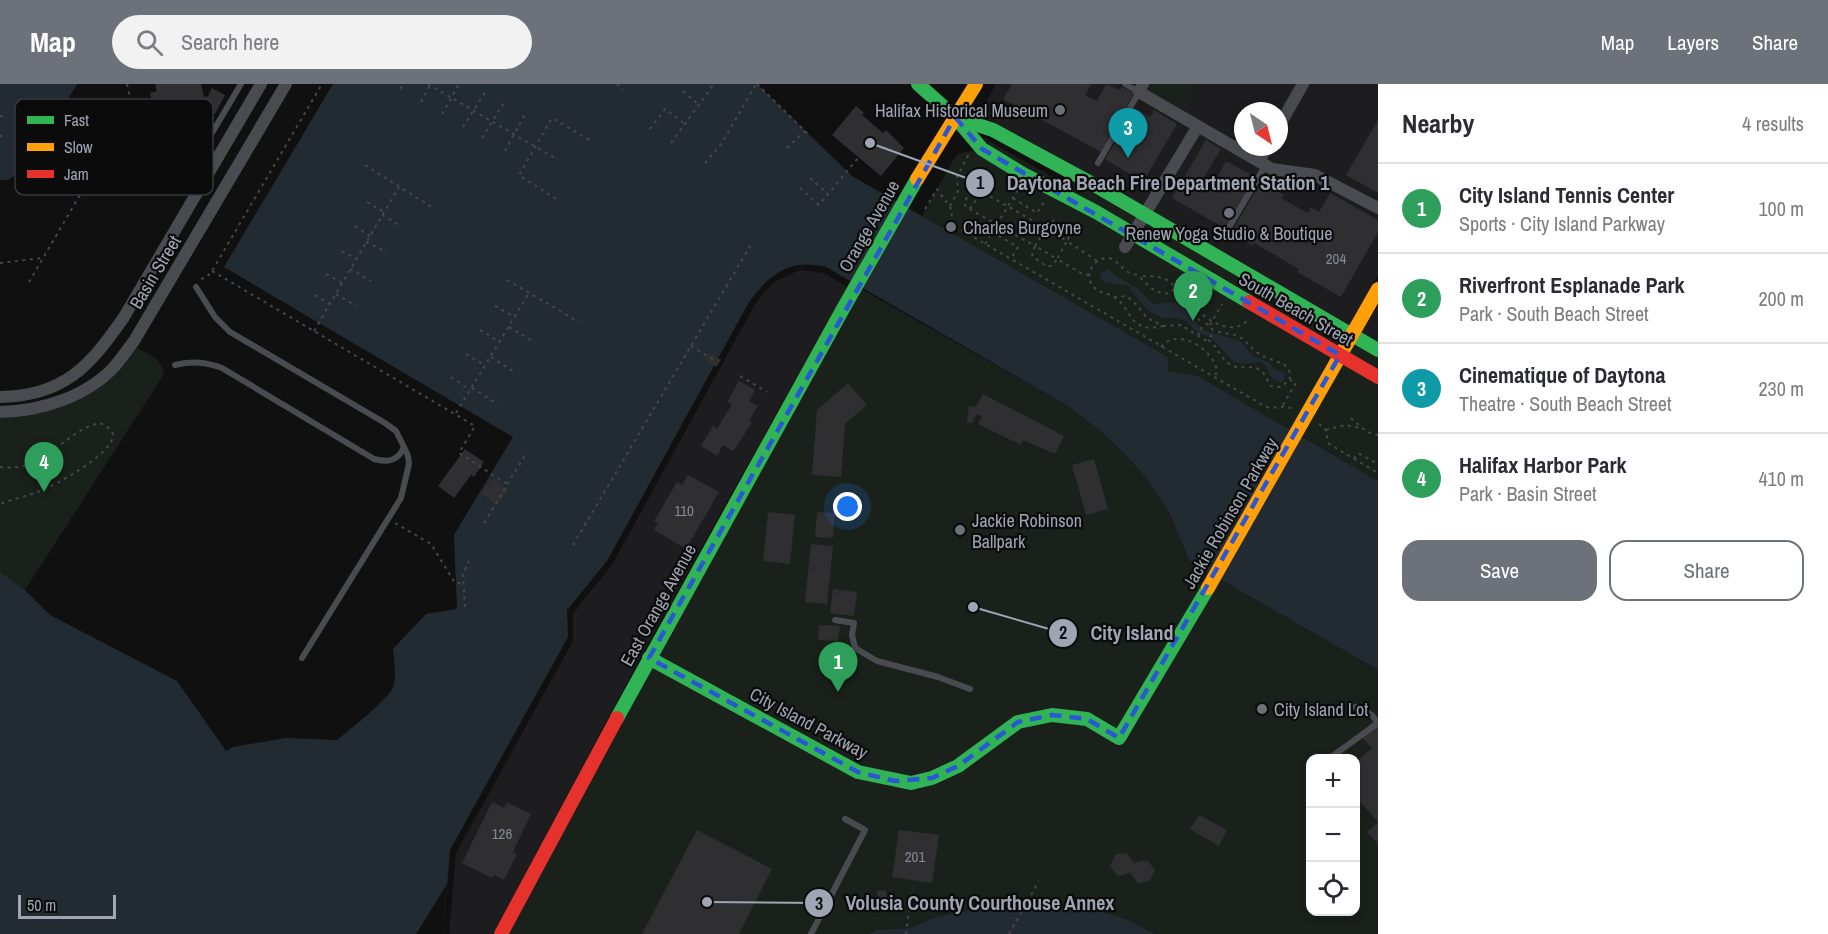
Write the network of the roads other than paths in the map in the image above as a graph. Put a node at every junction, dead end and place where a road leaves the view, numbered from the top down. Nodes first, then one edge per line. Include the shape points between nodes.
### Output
1 (241, 84) edge
2 (261, 84) edge
3 (286, 84) edge
4 (918, 84) edge
5 (976, 84) edge
6 (1125, 84) edge
7 (1303, 84) edge
8 (1141, 88) edge
9 (1288, 110) edge
10 (225, 111) junction
11 (955, 117) junction
12 (240, 120) junction
13 (1198, 126) junction
14 (259, 130) junction
15 (213, 131) edge
16 (1264, 156) edge
17 (1098, 163) dead end
18 (1262, 163) junction
19 (213, 166) edge
20 (196, 195) edge
21 (1378, 208) edge
22 (1145, 214) junction
23 (177, 227) junction
24 (1133, 234) junction
25 (1224, 236) dead end
26 (196, 237) junction
27 (1125, 247) dead end
28 (197, 283) road end
29 (1378, 289) edge
30 (851, 295) joint
31 (116, 329) junction
32 (1352, 334) junction
33 (134, 341) junction
34 (1378, 350) edge
35 (1340, 355) junction
36 (175, 365) dead end
37 (1378, 377) edge
38 (0, 397) edge
39 (0, 412) edge
40 (404, 447) junction
41 (835, 620) dead end
42 (302, 658) dead end
43 (649, 658) junction
44 (970, 689) dead end
45 (1355, 707) dead end
46 (1119, 738) joint
47 (1337, 754) edge
48 (845, 819) dead end
49 (501, 934) edge
50 (811, 934) edge

1 - 10 lane
2 - 12 street, Basin Street
3 - 14 street, Basin Street
4 - 11 street, South Beach Street
5 - 11 street, Orange Avenue
6 - 8 lane
7 - 9 street
8 - 13 street
8 - 17 lane
10 - 12 lane
10 - 15 lane
11 - 22 street, South Beach Street via 993,130
11 - 24 street, South Beach Street via 982,149
11 - 30 street, Orange Avenue
12 - 14 street
12 - 19 street, Basin Street
13 - 18 street
13 - 22 street
14 - 26 street, Basin Street
16 - 18 street
18 - 21 street via 1280,171 1315,175
18 - 25 lane
20 - 23 street, Basin Street
22 - 24 street
22 - 32 street, South Beach Street
23 - 26 street
23 - 31 street, Basin Street
24 - 27 street
24 - 35 street, South Beach Street
26 - 33 street, Basin Street
28 - 40 lane via 215,317 230,332 385,423 396,431
29 - 32 street, Jackie Robinson Parkway
30 - 43 street, East Orange Avenue
31 - 33 street
31 - 38 street, Basin Street via 84,368 62,382 34,394
32 - 34 street, South Beach Street
32 - 35 street, Jackie Robinson Parkway
33 - 39 street, Basin Street via 112,368 71,398
35 - 37 street, South Beach Street
35 - 46 street, Jackie Robinson Parkway
36 - 40 lane via 192,361 222,368 374,459 392,460
40 - 42 lane via 409,464 401,498
41 - 44 lane via 854,623 855,648 877,661
43 - 46 street, City Island Parkway via 858,772 895,781 911,783 932,778 958,766 1018,722 1053,715 1087,719
43 - 49 street, East Orange Avenue
45 - 47 lane via 1378,723
48 - 50 lane via 865,830

